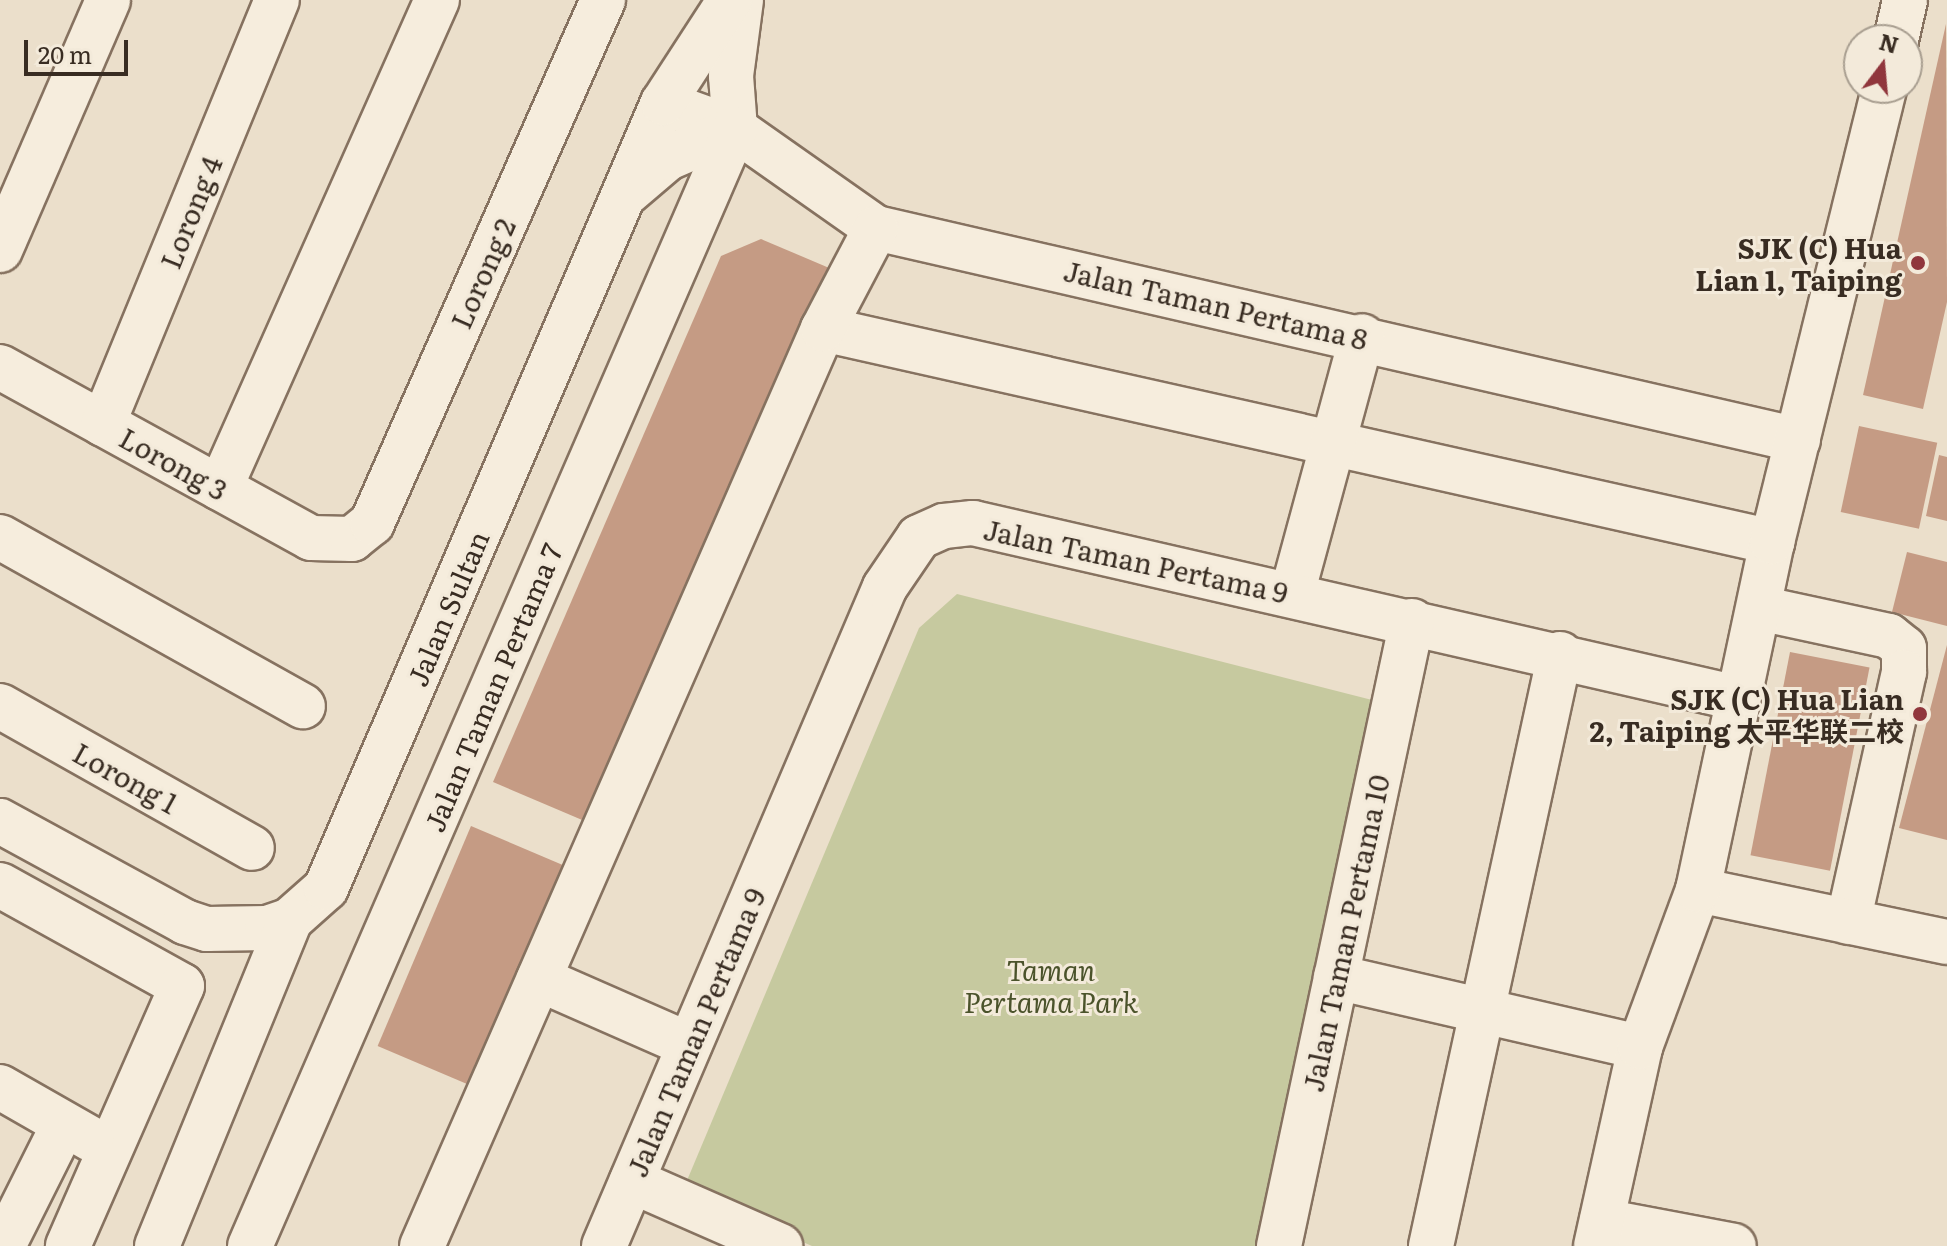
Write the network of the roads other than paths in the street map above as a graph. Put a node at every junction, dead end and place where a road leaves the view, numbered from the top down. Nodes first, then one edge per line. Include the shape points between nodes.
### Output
1 (108, 0) edge
2 (277, 0) edge
3 (437, 0) edge
4 (603, 0) edge
5 (730, 0) edge
6 (741, 0) edge
7 (1905, 0) edge
8 (1900, 24) edge
9 (663, 103) junction
10 (1880, 104) edge
11 (735, 129) junction
12 (623, 198) junction
13 (876, 228) junction
14 (0, 250) edge
15 (823, 329) junction
16 (1362, 336) junction
17 (0, 367) edge
18 (103, 424) junction
19 (1798, 440) junction
20 (1333, 445) junction
21 (220, 488) junction
22 (0, 537) edge
23 (352, 539) joint
24 (1772, 542) junction
25 (1292, 594) junction
26 (1759, 608) junction
27 (1412, 621) junction
28 (1560, 654) junction
29 (1737, 698) junction
30 (0, 706) edge
31 (303, 706) dead end
32 (0, 821) edge
33 (252, 848) dead end
34 (0, 885) edge
35 (1698, 890) junction
36 (290, 920) junction
37 (1848, 922) junction
38 (207, 929) junction
39 (1947, 942) edge
40 (1336, 977) junction
41 (539, 979) junction
42 (182, 986) junction
43 (1484, 1011) junction
44 (689, 1045) junction
45 (1640, 1047) junction
46 (0, 1087) edge
47 (64, 1124) junction
48 (110, 1150) junction
49 (632, 1181) junction
50 (1599, 1234) edge
51 (3, 1246) edge
52 (68, 1246) edge
53 (157, 1246) edge
54 (250, 1246) edge
55 (422, 1246) edge
56 (604, 1246) edge
57 (780, 1246) edge
58 (1279, 1246) edge
59 (1431, 1246) edge
60 (1734, 1246) edge

1 - 14 street
2 - 18 street, Lorong 4
3 - 21 street
4 - 23 street, Lorong 2 via 372,523
5 - 9 street, Jalan Sultan
6 - 11 street via 731,76
7 - 8 street
9 - 11 street, Jalan Taman Pertama 8
9 - 12 street, Jalan Sultan
10 - 19 street
11 - 12 street via 668,158
11 - 13 street, Jalan Taman Pertama 8
11 - 54 street, Jalan Taman Pertama 7
12 - 36 street, Jalan Sultan via 335,871 326,888
13 - 15 street
13 - 16 street, Jalan Taman Pertama 8
15 - 20 street
15 - 41 street
16 - 19 street, Jalan Taman Pertama 8
16 - 20 street
17 - 18 street, Lorong 3
18 - 21 street, Lorong 3
19 - 24 street
20 - 24 street
20 - 25 street
21 - 23 street, Lorong 3 via 311,538
22 - 31 street
24 - 26 street
25 - 27 street, Jalan Taman Pertama 9
25 - 44 street, Jalan Taman Pertama 9 via 973,523 944,526 919,537 885,587
26 - 29 street
26 - 37 street via 1889,636 1904,648 1904,672
27 - 28 street, Jalan Taman Pertama 9
27 - 40 street, Jalan Taman Pertama 10
28 - 29 street, Jalan Taman Pertama 9
28 - 43 street
29 - 35 street
30 - 33 street, Lorong 1
32 - 38 street, Jalan Sultan
34 - 42 street
35 - 37 street
35 - 45 street
36 - 38 street, Jalan Sultan via 240,931
36 - 53 street
37 - 39 street
38 - 42 street
40 - 43 street
40 - 58 street, Jalan Taman Pertama 10
41 - 44 street
41 - 55 street
42 - 48 street
43 - 45 street
43 - 59 street
44 - 49 street, Jalan Taman Pertama 9
45 - 50 street
46 - 47 street
47 - 48 street
47 - 51 street
48 - 52 street
49 - 56 street, Jalan Taman Pertama 9
49 - 57 street
50 - 60 street

